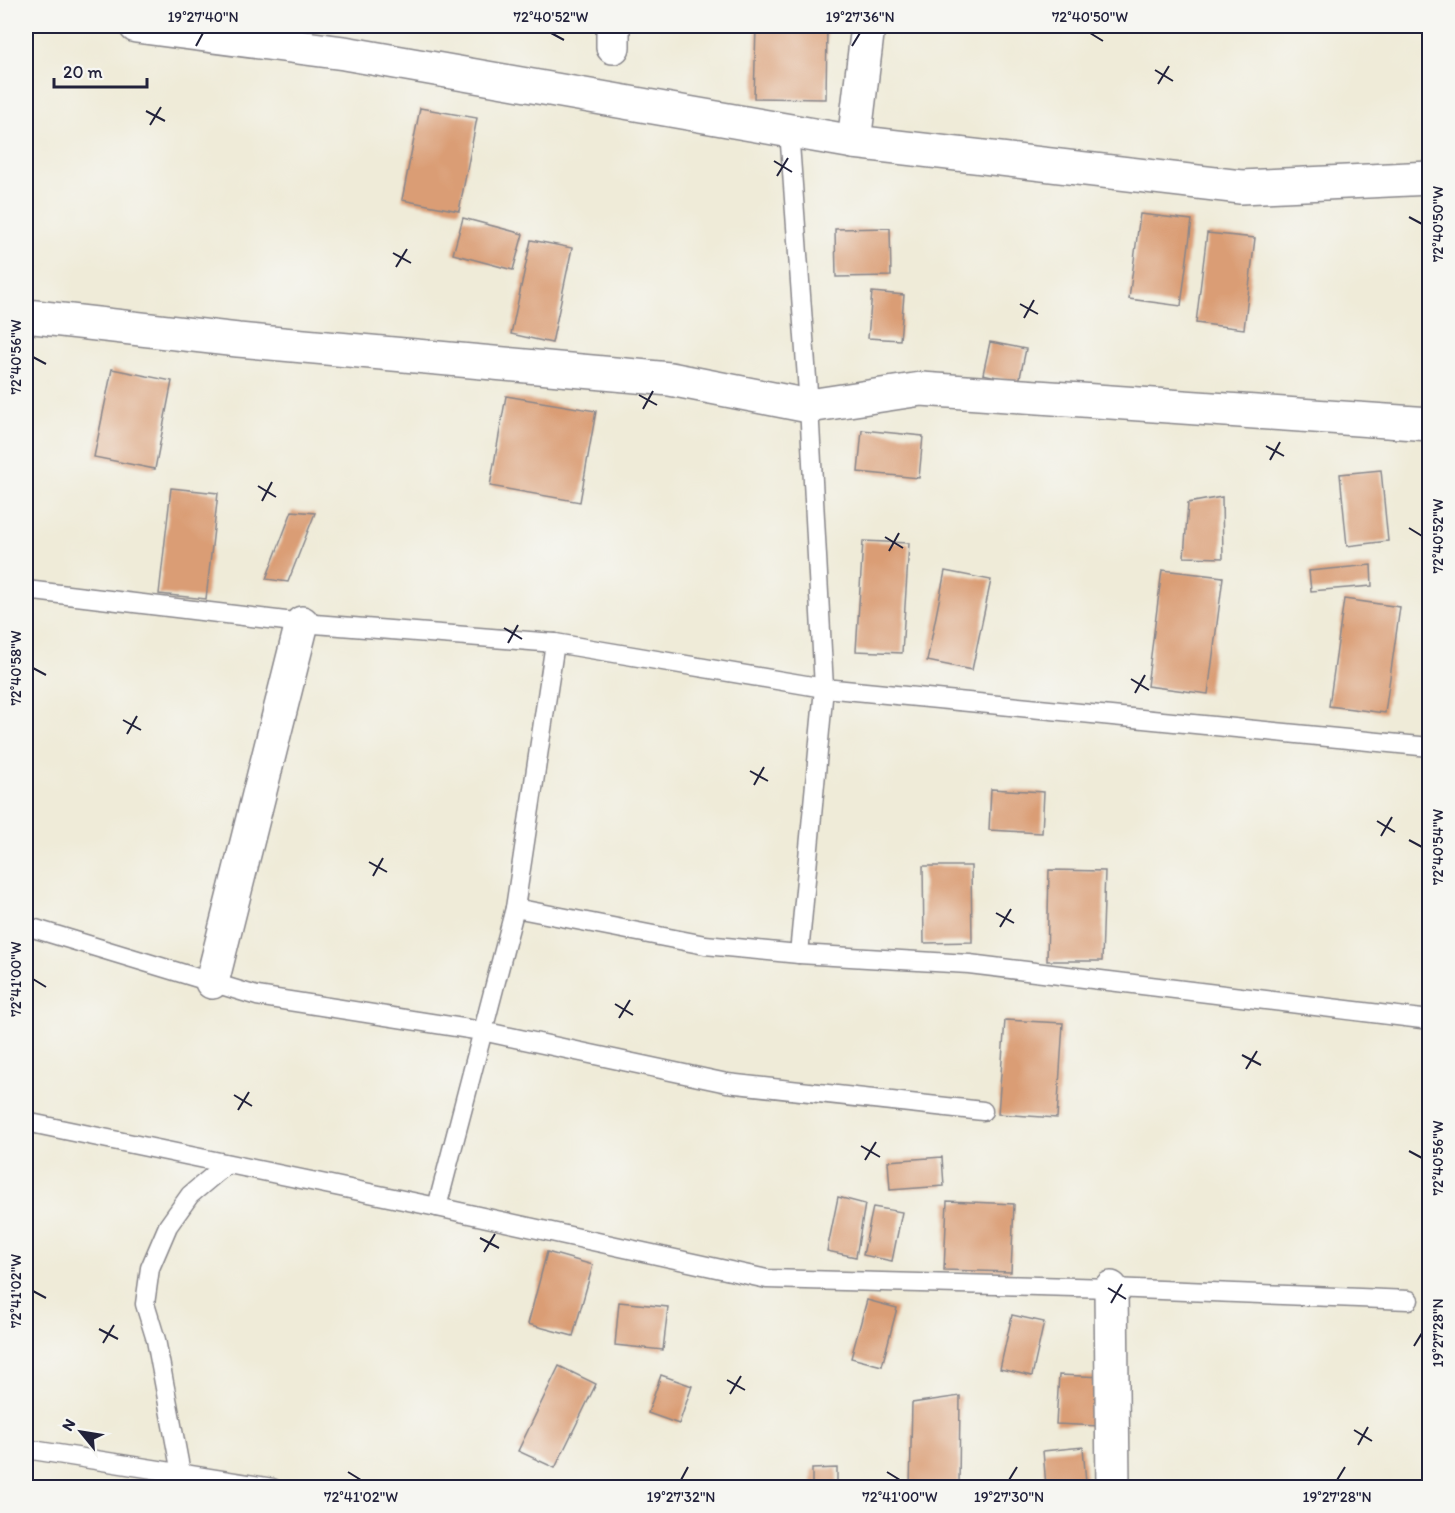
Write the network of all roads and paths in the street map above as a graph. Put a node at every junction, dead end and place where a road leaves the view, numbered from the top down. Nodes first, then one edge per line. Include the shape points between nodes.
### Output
1 (136, 26) edge
2 (868, 26) edge
3 (789, 130) junction
4 (855, 142) junction
5 (1430, 178) edge
6 (26, 315) edge
7 (809, 406) junction
8 (1430, 424) edge
9 (26, 590) edge
10 (302, 623) junction
11 (555, 643) junction
12 (824, 688) junction
13 (1430, 747) edge
14 (515, 908) junction
15 (26, 926) edge
16 (800, 954) junction
17 (212, 982) junction
18 (1430, 1020) edge
19 (482, 1031) junction
20 (982, 1111) dead end
21 (26, 1122) edge
22 (227, 1164) junction
23 (437, 1207) junction
24 (1111, 1288) junction
25 (1409, 1300) dead end
26 (26, 1449) edge
27 (181, 1473) junction
28 (273, 1488) edge
29 (1113, 1488) edge

1 - 3 street via 344,53
2 - 4 street
3 - 4 street
3 - 7 lane
4 - 5 street via 1241,187
6 - 7 street via 238,340 670,379
7 - 8 street via 921,389
7 - 12 lane
9 - 10 lane
10 - 11 lane
10 - 17 street
11 - 12 lane
11 - 14 lane
12 - 13 lane
12 - 16 lane
14 - 16 lane via 705,945
14 - 19 lane
15 - 17 lane
16 - 18 lane via 969,964
17 - 19 lane via 257,996
19 - 20 lane via 727,1083
19 - 23 lane
21 - 22 lane
22 - 23 lane
22 - 27 lane via 190,1195 168,1226 150,1268 145,1304 156,1340
23 - 24 lane via 767,1279
24 - 25 lane
24 - 29 street
26 - 27 lane
27 - 28 lane

